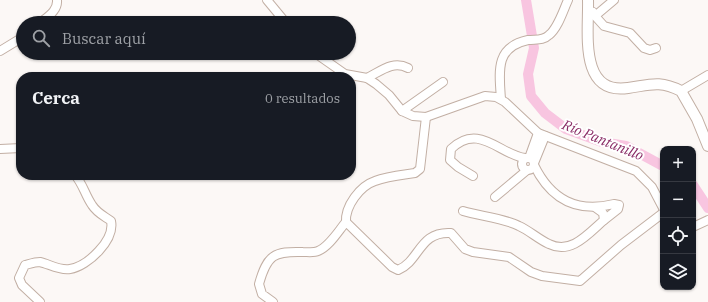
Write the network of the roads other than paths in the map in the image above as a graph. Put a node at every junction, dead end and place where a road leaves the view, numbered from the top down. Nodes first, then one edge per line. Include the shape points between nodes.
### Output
1 (57, 0) edge
2 (267, 0) edge
3 (568, 0) edge
4 (614, 0) edge
5 (588, 1) edge
6 (48, 16) edge
7 (280, 16) edge
8 (595, 16) junction
9 (16, 41) edge
10 (656, 48) dead end
11 (0, 51) edge
12 (324, 60) edge
13 (408, 68) dead end
14 (340, 72) edge
15 (708, 75) edge
16 (356, 77) edge
17 (367, 78) junction
18 (443, 82) dead end
19 (681, 91) junction
20 (501, 99) junction
21 (402, 110) junction
22 (426, 117) junction
23 (697, 119) junction
24 (708, 127) edge
25 (541, 135) junction
26 (708, 146) edge
27 (16, 148) edge
28 (0, 149) edge
29 (527, 166) junction
30 (473, 176) dead end
31 (79, 180) edge
32 (495, 197) dead end
33 (660, 202) edge
34 (596, 208) junction
35 (462, 212) dead end
36 (660, 215) edge
37 (604, 220) junction
38 (706, 221) edge
39 (346, 222) junction
40 (696, 226) edge
41 (40, 302) edge
42 (273, 302) edge

1 - 6 street via 54,11
2 - 7 street
3 - 20 street via 550,34 542,39 510,47 504,55 500,65
4 - 8 street
5 - 8 street
5 - 19 main road via 589,56 594,75 614,88 662,83
8 - 10 street via 604,26 630,33 644,48
9 - 11 street
12 - 14 street
13 - 17 street via 394,64
15 - 19 street
16 - 17 street
17 - 21 street via 389,95
18 - 21 street
19 - 23 main road
20 - 22 street via 484,96
20 - 25 street
21 - 22 street via 413,116
22 - 39 street via 420,168 415,173 374,181 361,190 347,210
23 - 24 main road
23 - 26 main road
25 - 29 street
25 - 33 street via 636,171 652,187
27 - 28 street
29 - 30 street via 494,143 480,140 460,142 451,149 450,160
29 - 32 street
29 - 34 street via 563,200 574,205
31 - 41 street via 91,204 111,221 111,232 102,248 70,269 38,262 25,265 19,278 22,285
34 - 37 street via 603,213
34 - 37 street via 614,204 619,206
35 - 37 street via 518,226 560,248 578,243
36 - 39 street via 620,245 580,281 542,276 531,272 509,257 473,252 465,249 451,233 432,236 404,268 398,270
38 - 40 street
39 - 42 street via 324,248 318,251 282,251 274,255 267,264 259,284 262,294

